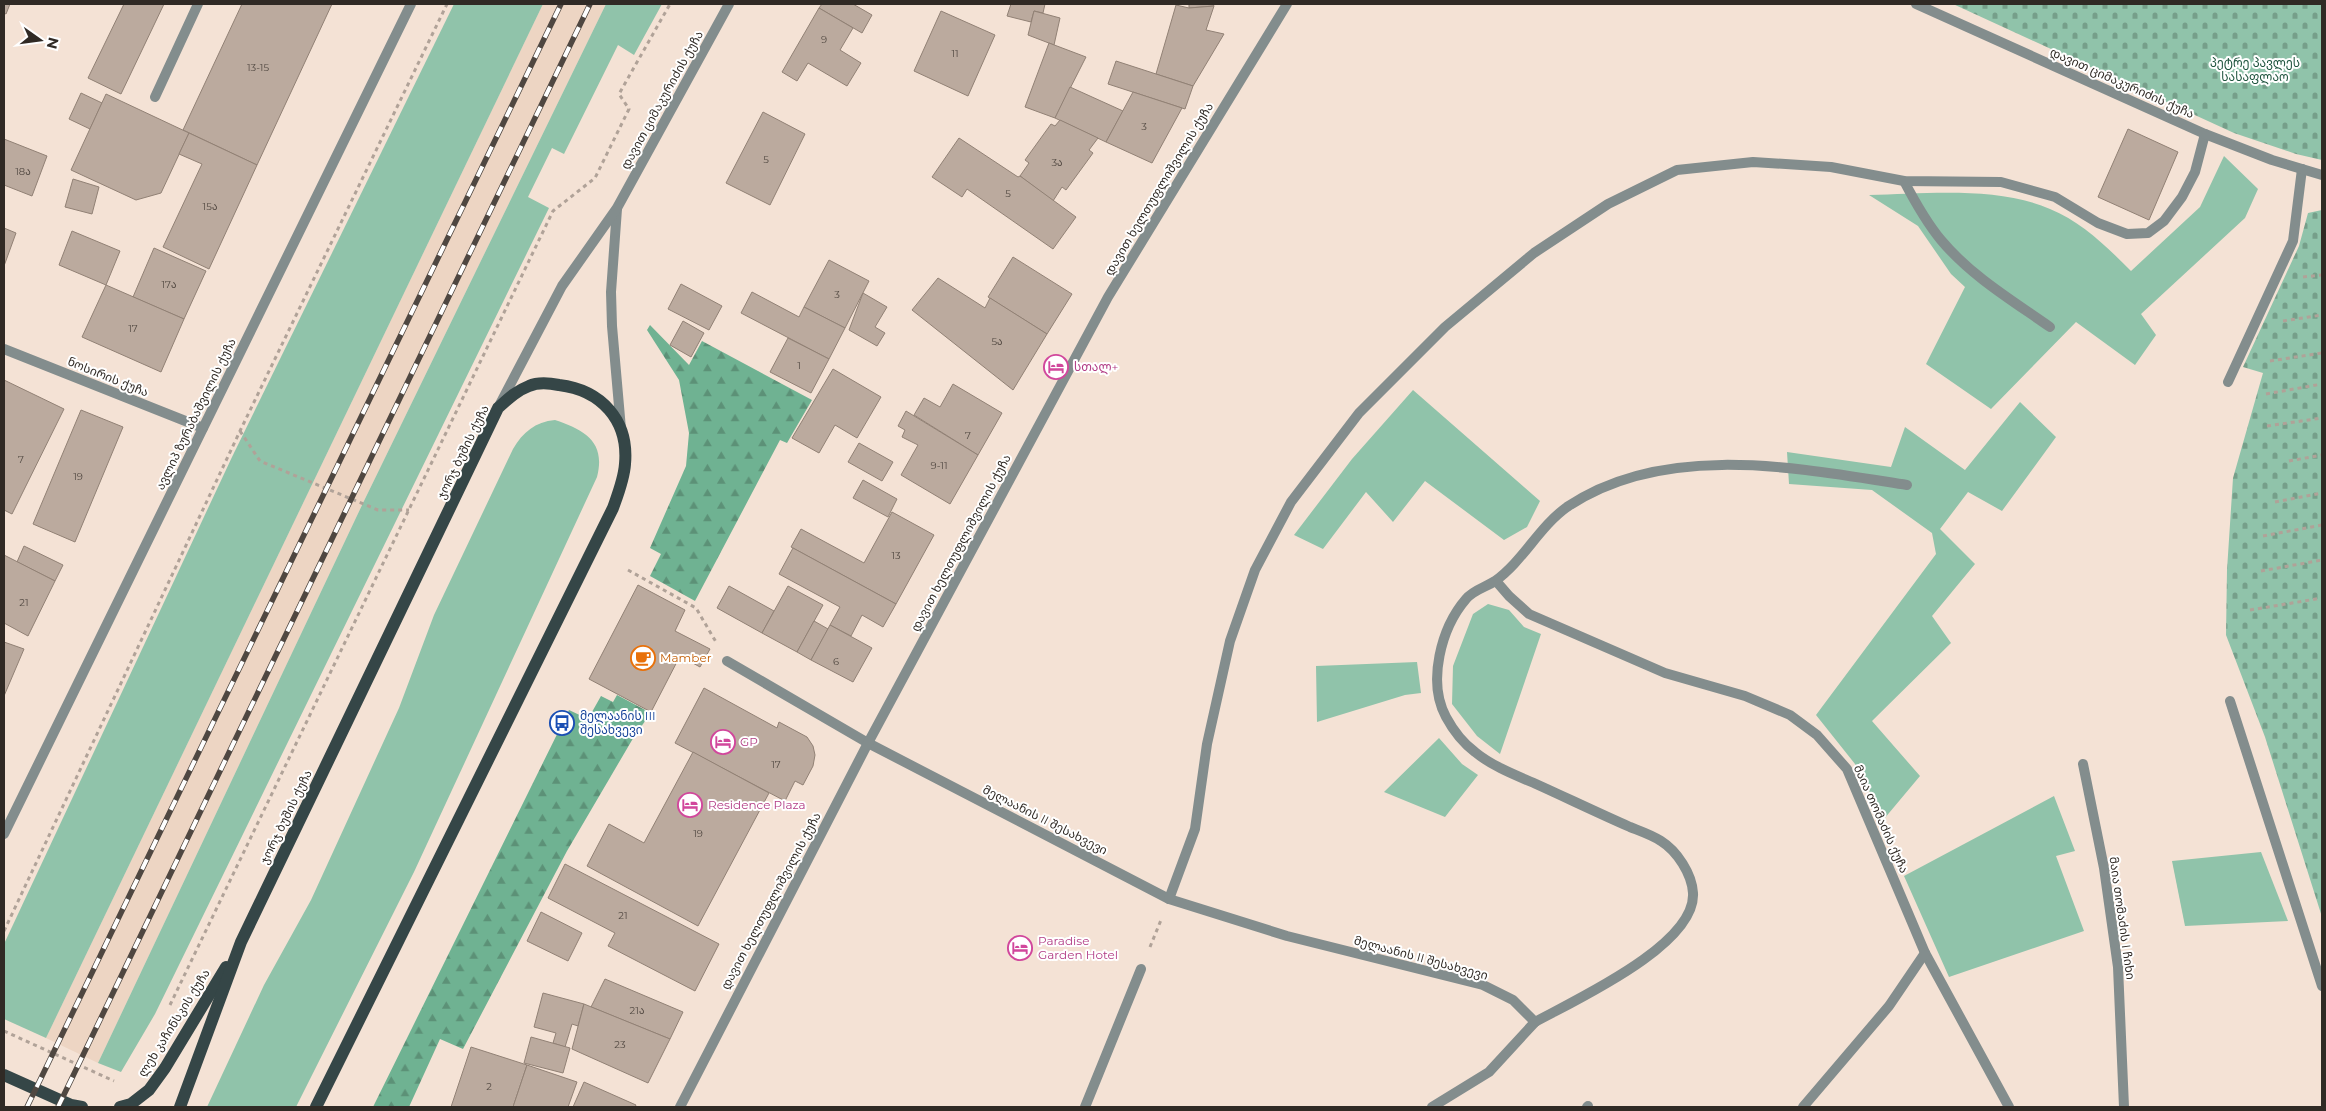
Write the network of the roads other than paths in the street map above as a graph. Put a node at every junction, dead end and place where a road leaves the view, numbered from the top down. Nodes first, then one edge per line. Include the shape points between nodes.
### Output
1 (198, 4) edge
2 (411, 4) edge
3 (729, 4) edge
4 (1287, 4) edge
5 (1916, 4) edge
6 (155, 97) dead end
7 (2205, 134) junction
8 (2302, 169) junction
9 (2322, 175) edge
10 (1904, 181) junction
11 (617, 208) junction
12 (2050, 327) dead end
13 (4, 349) edge
14 (2228, 382) dead end
15 (498, 408) junction
16 (203, 428) junction
17 (622, 435) junction
18 (1907, 485) dead end
19 (1496, 580) junction
20 (727, 661) road end
21 (2230, 701) dead end
22 (868, 743) junction
23 (2083, 764) dead end
24 (4, 834) edge
25 (1170, 899) junction
26 (241, 942) junction
27 (1925, 953) junction
28 (1141, 969) road end
29 (2322, 986) edge
30 (1535, 1022) junction
31 (4, 1075) edge
32 (82, 1107) edge
33 (120, 1107) edge
34 (180, 1107) edge
35 (316, 1107) edge
36 (680, 1107) edge
37 (1085, 1107) edge
38 (1432, 1107) edge
39 (1803, 1107) edge
40 (2009, 1107) edge
41 (2124, 1107) edge

1 - 6 street
2 - 16 street, ავლიპ ზურაბაშვილის ქუჩა
3 - 11 street, დავით ციმაკურიძის ქუჩა
4 - 22 street, დავით ხელთუფლიშვილის ქუჩა via 1108,297
5 - 7 street, დავით ციმაკურიძის ქუჩა
7 - 8 street, დავით ციმაკურიძის ქუჩა
7 - 10 street via 2195,172 2182,197 2164,221 2148,233 2127,234 2098,223 2055,197 2001,182
8 - 9 street, დავით ციმაკურიძის ქუჩა
8 - 14 street via 2293,241
10 - 12 street via 1919,210 1942,241 1980,277
10 - 25 street via 1831,167 1752,162 1677,170 1608,204 1534,253 1445,327 1359,412 1291,502 1254,570 1230,641 1207,744 1195,829
11 - 15 street, დავით ციმაკურიძის ქუჩა via 562,286
11 - 17 street, დავით ციმაკურიძის ქუჩა via 611,292
13 - 16 street, ნოსირის ქუჩა
15 - 17 main road, ჯორჯ ბუშის ქუჩა via 515,393 531,385 569,386 599,398 612,413
15 - 26 main road, ჯორჯ ბუშის ქუჩა
16 - 24 street, ავლიპ ზურაბაშვილის ქუჩა
17 - 35 main road, ჯორჯ ბუშის ქუჩა via 626,463 613,508
18 - 19 street via 1798,468 1678,467 1632,476 1592,491 1563,510
19 - 27 street, მაია თომაძის ქუჩა via 1529,614 1665,673 1745,696 1790,715 1817,735 1847,769
19 - 30 street via 1467,596 1450,625 1440,658 1437,687 1444,714 1455,732 1476,753 1509,772 1663,842 1687,869 1694,893 1690,914 1670,938 1642,962
20 - 22 street, მელაანის II შესახვევი
21 - 29 street
22 - 25 street, მელაანის II შესახვევი
22 - 36 street, დავით ხელთუფლიშვილის ქუჩა
23 - 41 street, მაია თომაძის I ჩიხი via 2104,868 2118,967
25 - 30 street, მელაანის II შესახვევი via 1287,936 1483,986 1513,1000
26 - 33 main road, ლეხ კაჩინსკის ქუჩა via 149,1090 131,1104
26 - 34 main road, ჯორჯ ბუშის ქუჩა
27 - 39 street via 1889,1006
27 - 40 street, მაია თომაძის ქუჩა
28 - 37 street
30 - 38 street via 1488,1072
31 - 32 main road

